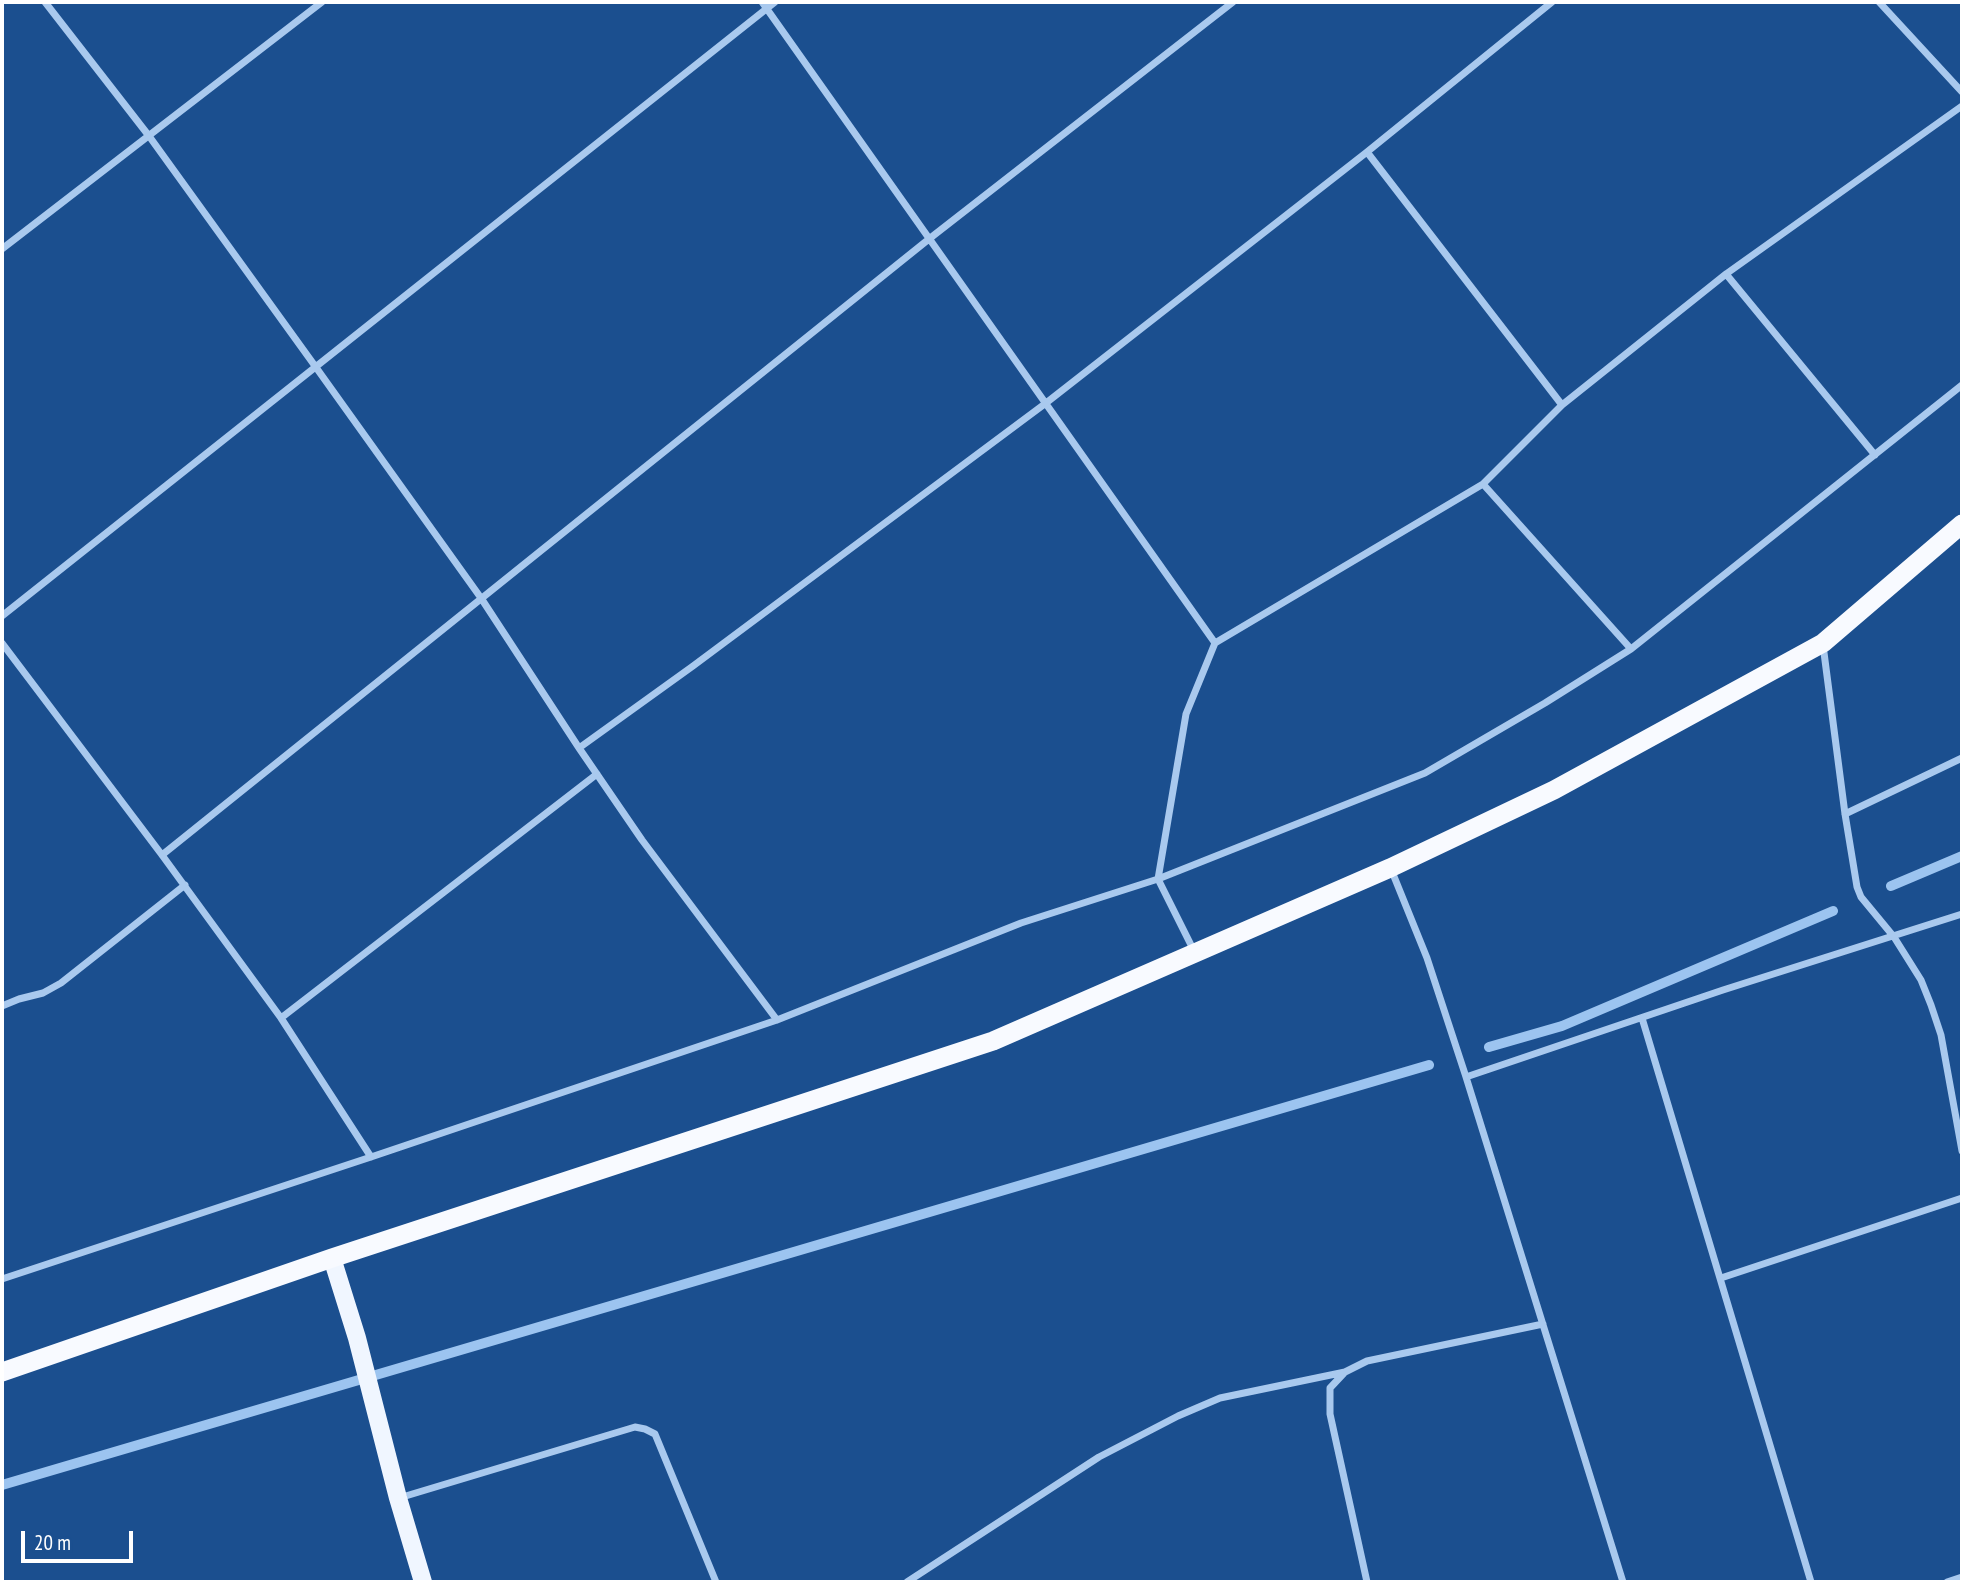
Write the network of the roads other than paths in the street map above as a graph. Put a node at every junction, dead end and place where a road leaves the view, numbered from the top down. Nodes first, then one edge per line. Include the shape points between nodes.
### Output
1 (45, 2) edge
2 (322, 2) edge
3 (775, 2) edge
4 (1233, 2) edge
5 (1552, 2) edge
6 (1879, 2) edge
7 (765, 5) edge
8 (1962, 92) edge
9 (1962, 106) edge
10 (149, 136) junction
11 (1367, 152) junction
12 (929, 239) junction
13 (2, 249) edge
14 (1726, 274) junction
15 (315, 366) junction
16 (1962, 385) edge
17 (1046, 403) junction
18 (1562, 405) junction
19 (1875, 455) junction
20 (1483, 484) junction
21 (1962, 524) edge
22 (481, 597) junction
23 (2, 616) edge
24 (2, 643) edge
25 (1215, 643) junction
26 (1823, 643) junction
27 (1631, 649) junction
28 (579, 748) junction
29 (1962, 758) edge
30 (597, 774) junction
31 (1845, 814) junction
32 (162, 855) junction
33 (1390, 868) junction
34 (1158, 879) junction
35 (185, 886) junction
36 (1962, 914) edge
37 (1894, 937) junction
38 (1195, 953) junction
39 (2, 1006) edge
40 (281, 1018) junction
41 (1642, 1018) junction
42 (778, 1020) junction
43 (1466, 1077) junction
44 (1962, 1151) edge
45 (371, 1157) junction
46 (1962, 1198) edge
47 (332, 1258) junction
48 (1721, 1278) junction
49 (2, 1279) edge
50 (1543, 1324) junction
51 (2, 1372) edge
52 (1345, 1372) junction
53 (398, 1498) junction
54 (1962, 1577) edge
55 (423, 1582) edge
56 (716, 1582) edge
57 (907, 1582) edge
58 (1367, 1582) edge
59 (1623, 1582) edge
60 (1811, 1582) edge
61 (1947, 1582) edge

1 - 10 street
2 - 10 street
3 - 7 street
4 - 12 street
5 - 11 street
6 - 8 street
7 - 12 street
7 - 15 street
9 - 14 street
10 - 13 street
10 - 15 street
11 - 17 street
11 - 18 street
12 - 17 street
12 - 22 street
14 - 18 street
14 - 19 street
15 - 22 street
15 - 23 street
16 - 19 street
17 - 25 street
17 - 28 street
18 - 20 street
19 - 27 street
20 - 25 street
20 - 27 street
21 - 26 highway
22 - 28 street
22 - 32 street
24 - 32 street
25 - 34 street via 1186,714
26 - 31 street
26 - 33 highway via 1553,790
27 - 34 street via 1426,773
28 - 30 street
29 - 31 street
30 - 40 street
30 - 42 street
31 - 37 street via 1861,897
32 - 35 street
33 - 38 highway
33 - 43 street via 1427,958
34 - 38 street
34 - 42 street via 1021,923
35 - 39 street via 61,983
35 - 40 street
36 - 37 street
37 - 41 street
37 - 44 street via 1921,980 1941,1035
38 - 47 highway via 993,1041
40 - 45 street
41 - 43 street
41 - 48 street
42 - 45 street
43 - 50 street
45 - 49 street
46 - 48 street
47 - 51 highway
47 - 53 main road
48 - 60 street
50 - 52 street via 1367,1361
50 - 59 street
52 - 57 street via 1220,1398 1178,1416 1100,1457
52 - 58 street via 1331,1388 1330,1414
53 - 55 main road
53 - 56 street via 635,1427 645,1429 655,1434
54 - 61 street

